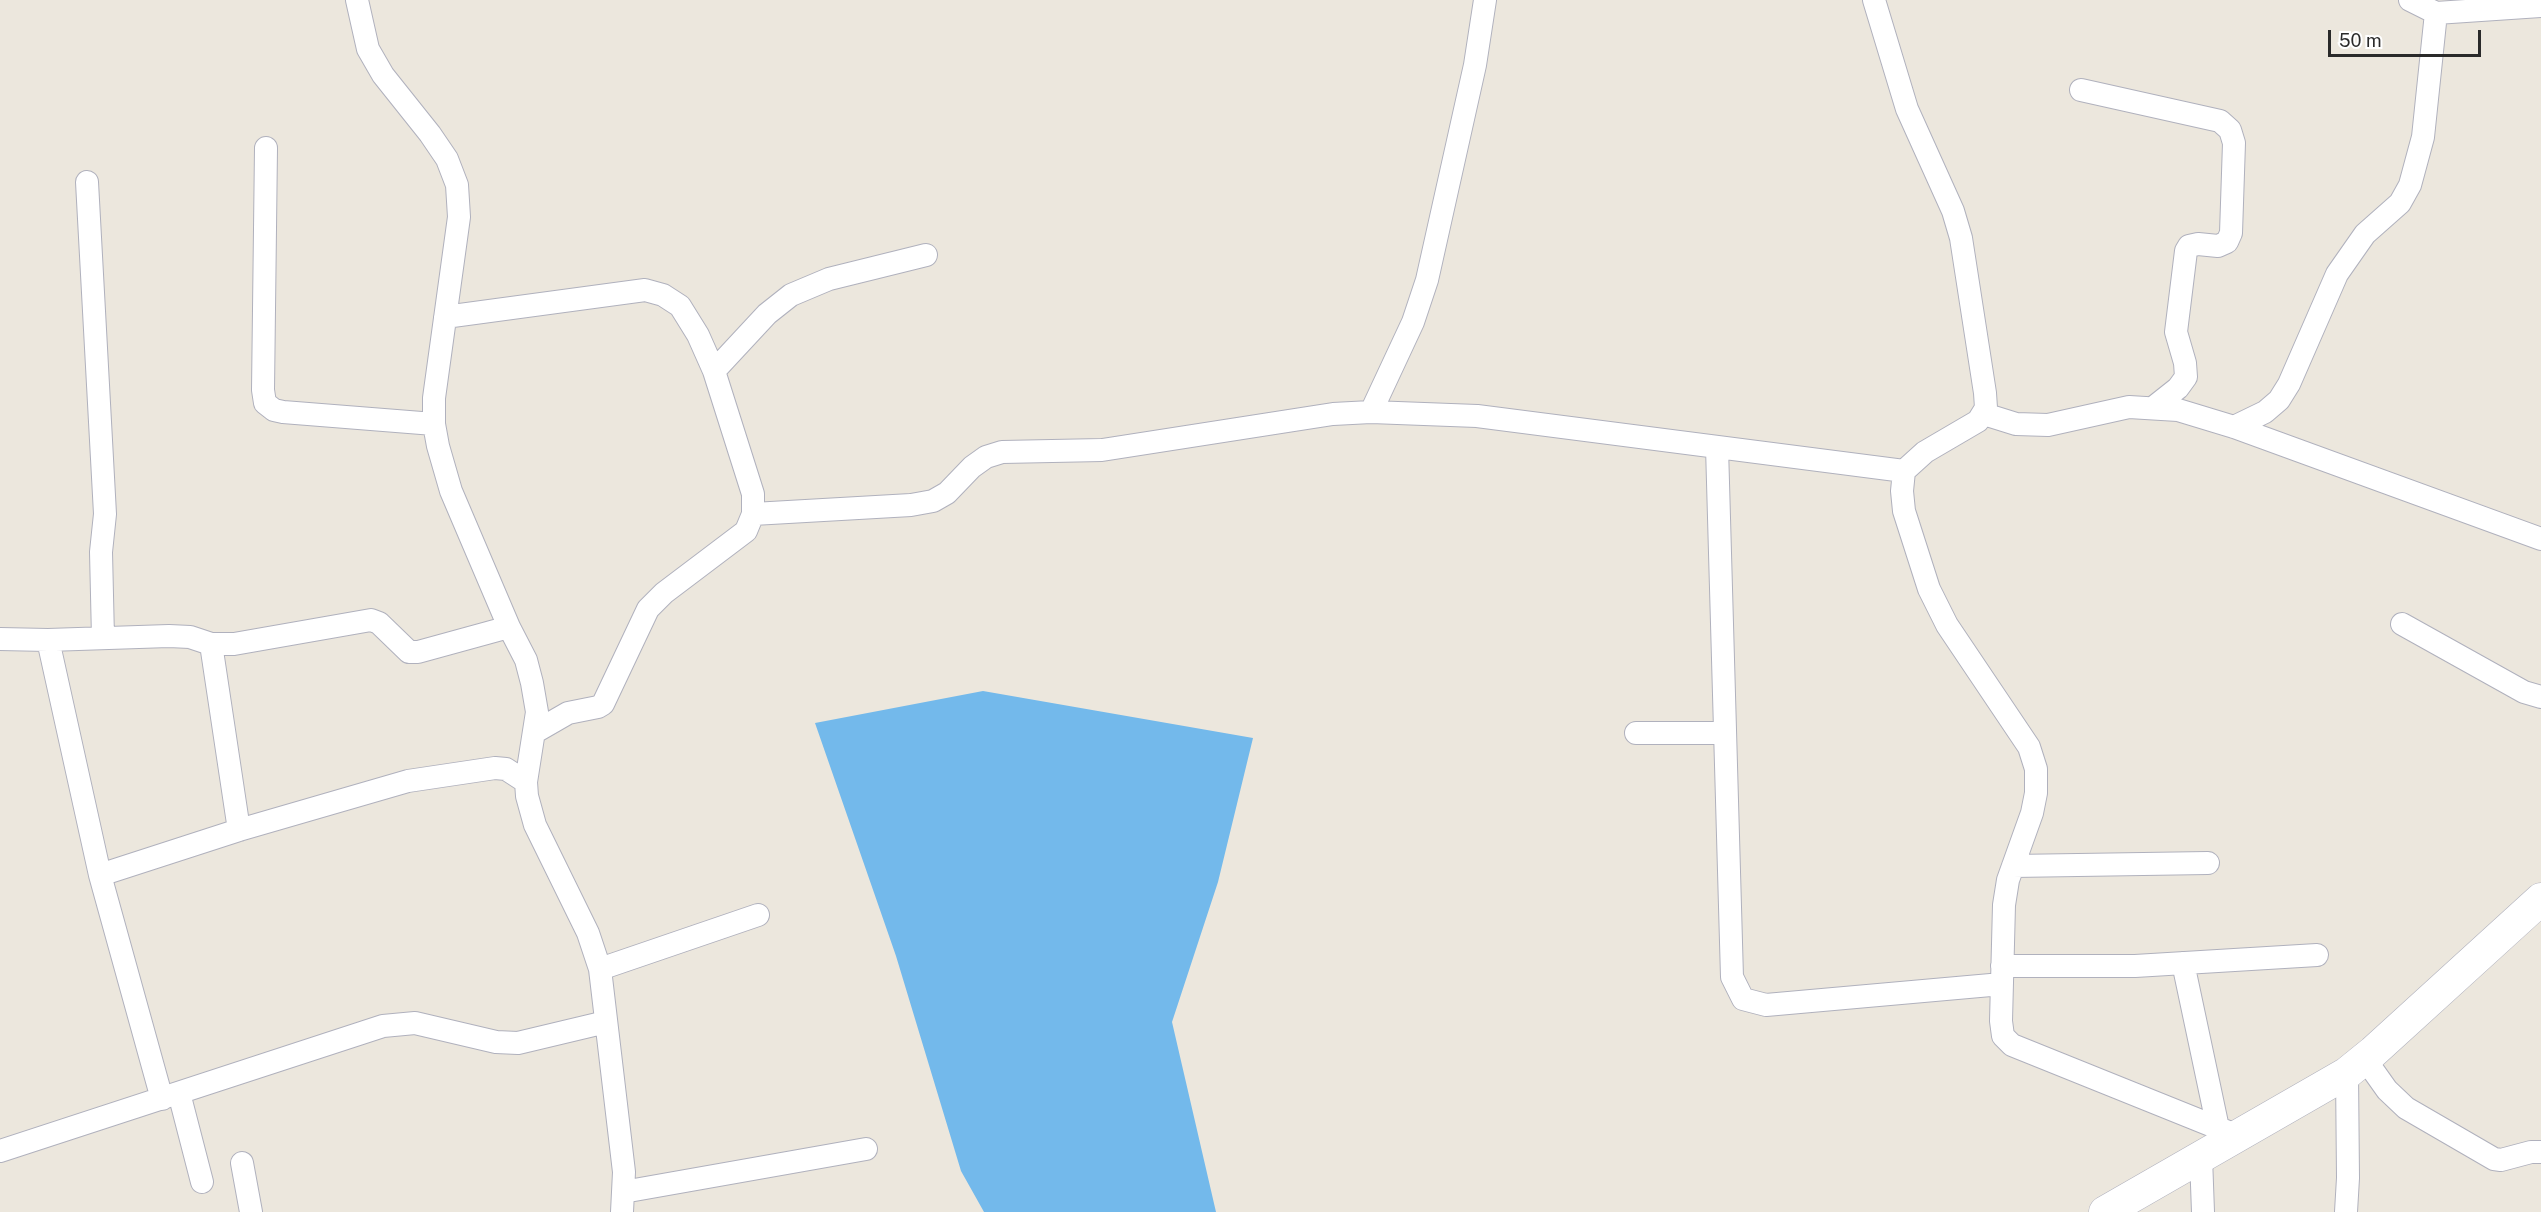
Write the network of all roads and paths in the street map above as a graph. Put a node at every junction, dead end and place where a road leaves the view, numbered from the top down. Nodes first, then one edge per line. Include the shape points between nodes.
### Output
1 (357, 0) edge
2 (1485, 0) edge
3 (1874, 0) edge
4 (2410, 0) edge
5 (2541, 6) edge
6 (2436, 13) junction
7 (2082, 90) dead end
8 (266, 148) dead end
9 (87, 182) dead end
10 (926, 255) dead end
11 (445, 317) junction
12 (714, 371) junction
13 (2154, 407) junction
14 (1371, 412) junction
15 (1984, 414) junction
16 (434, 424) junction
17 (2234, 427) junction
18 (1717, 447) junction
19 (1904, 471) junction
20 (753, 514) junction
21 (2541, 539) edge
22 (2402, 624) dead end
23 (509, 627) junction
24 (103, 638) junction
25 (0, 639) edge
26 (48, 640) junction
27 (211, 645) junction
28 (2541, 697) edge
29 (535, 732) junction
30 (1636, 733) dead end
31 (1725, 733) junction
32 (526, 782) junction
33 (239, 830) junction
34 (2208, 863) dead end
35 (2013, 866) junction
36 (100, 875) junction
37 (2541, 899) edge
38 (758, 915) dead end
39 (2317, 955) dead end
40 (2183, 963) junction
41 (600, 969) junction
42 (2002, 975) junction
43 (606, 1022) junction
44 (2356, 1066) junction
45 (171, 1096) junction
46 (2228, 1132) junction
47 (866, 1149) dead end
48 (0, 1150) edge
49 (2541, 1152) edge
50 (2201, 1157) junction
51 (242, 1162) dead end
52 (202, 1182) dead end
53 (622, 1202) edge
54 (251, 1212) edge
55 (2105, 1212) edge
56 (2203, 1212) edge
57 (2346, 1212) edge

1 - 11 street via 368,49 447,159 457,185 459,217
2 - 14 street via 1475,66 1427,280 1413,322
3 - 15 street via 1907,109 1956,220 1985,393
4 - 6 street
5 - 6 street
6 - 17 street via 2423,137 2410,185 2400,203 2364,234 2337,274 2279,400 2265,412
7 - 13 street via 2220,121 2230,130 2234,143 2231,233 2227,242 2218,246 2189,246 2186,251 2176,332 2186,377
8 - 16 street via 266,403 283,412
9 - 24 street via 105,514 101,552
10 - 12 street via 829,279 791,295 767,314
11 - 12 street via 645,290 663,294 680,306
11 - 16 street
12 - 20 street via 753,494
13 - 15 street via 2129,407 2048,425 2016,424
13 - 17 street
14 - 18 street via 1477,416
14 - 20 street via 1334,414 1102,450 1002,452 972,466 947,493 933,501
15 - 19 street via 1925,452
16 - 23 street via 451,491
17 - 21 street
18 - 19 street
18 - 31 street
19 - 35 street via 1904,511 1929,589 1947,625 2029,747 2036,769 2032,813
20 - 29 street via 746,531 648,609 603,704 568,714
22 - 28 street via 2524,692
23 - 27 street via 418,652 409,652 371,620
23 - 29 street via 526,660 532,683 537,712
24 - 26 street
24 - 27 street via 190,637
25 - 26 street
26 - 36 street
27 - 33 street
29 - 32 street
30 - 31 street
31 - 42 street via 1732,977 1743,999 1766,1005
32 - 33 street via 506,769 495,768 408,781
32 - 41 street via 535,825 588,933
33 - 36 street
34 - 35 street
35 - 42 street via 2004,905
36 - 45 street
37 - 44 main road
38 - 41 street
39 - 40 street
40 - 42 street
40 - 46 street
41 - 43 street
42 - 46 street via 2003,1036 2012,1046
43 - 45 street via 518,1043 496,1042 415,1023 383,1026
43 - 53 street via 624,1172
44 - 46 main road
44 - 49 street via 2400,1104 2494,1159
44 - 57 street
45 - 48 street
45 - 52 street
46 - 50 main road
47 - 53 street
50 - 55 main road
50 - 56 street
51 - 54 street

